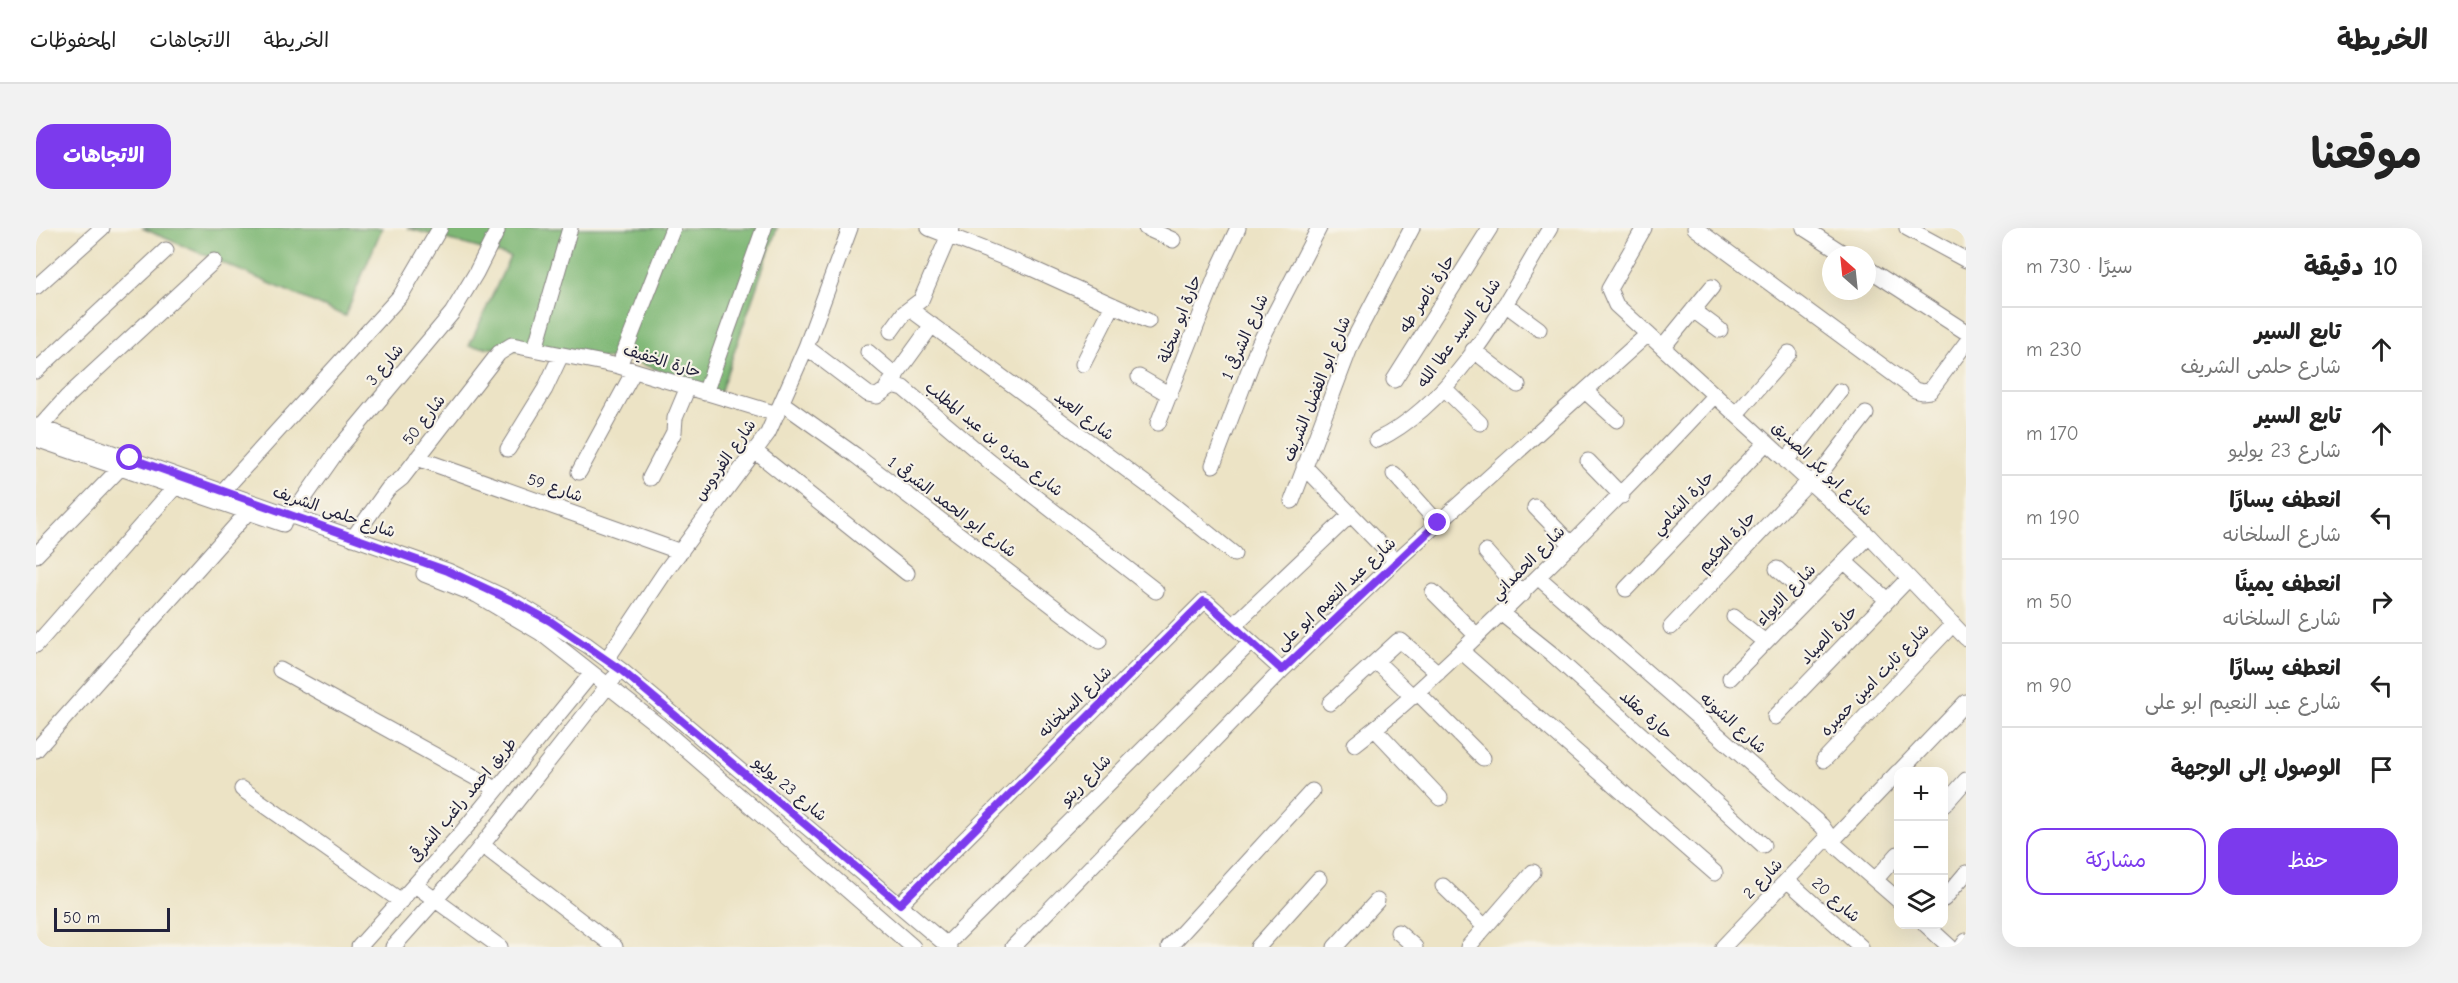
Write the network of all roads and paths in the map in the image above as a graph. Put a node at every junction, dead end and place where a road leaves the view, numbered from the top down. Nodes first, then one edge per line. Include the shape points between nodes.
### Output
1 (102, 228) edge
2 (440, 228) edge
3 (570, 228) edge
4 (673, 228) edge
5 (764, 228) edge
6 (850, 228) edge
7 (929, 228) edge
8 (1146, 228) edge
9 (1238, 228) edge
10 (1319, 228) edge
11 (1412, 228) edge
12 (1490, 228) edge
13 (1550, 228) edge
14 (1644, 228) edge
15 (1695, 228) edge
16 (1804, 228) edge
17 (1907, 228) edge
18 (497, 231) dead end
19 (950, 232) edge
20 (1173, 240) dead end
21 (1832, 246) edge
22 (165, 250) dead end
23 (1966, 260) edge
24 (214, 261) dead end
25 (1876, 274) edge
26 (36, 287) edge
27 (1712, 287) dead end
28 (1504, 304) junction
29 (1113, 305) junction
30 (910, 309) junction
31 (1693, 309) junction
32 (1148, 321) dead end
33 (932, 325) junction
34 (1539, 329) dead end
35 (1720, 330) dead end
36 (891, 331) dead end
37 (1966, 332) edge
38 (1648, 334) junction
39 (1966, 343) edge
40 (806, 346) junction
41 (1663, 347) junction
42 (535, 349) junction
43 (1473, 350) junction
44 (868, 352) dead end
45 (1789, 353) dead end
46 (561, 355) junction
47 (1083, 364) dead end
48 (619, 366) junction
49 (634, 370) junction
50 (36, 371) edge
51 (1139, 377) dead end
52 (1394, 380) dead end
53 (892, 381) junction
54 (1518, 385) dead end
55 (688, 387) junction
56 (1443, 388) junction
57 (1585, 391) junction
58 (1840, 391) dead end
59 (705, 393) junction
60 (1170, 395) junction
61 (1715, 395) junction
62 (779, 409) junction
63 (1736, 414) junction
64 (1866, 414) dead end
65 (1617, 420) dead end
66 (1158, 423) dead end
67 (1480, 423) dead end
68 (39, 437) edge
69 (1377, 440) dead end
70 (1766, 442) junction
71 (508, 449) dead end
72 (756, 452) junction
73 (417, 458) junction
74 (1786, 460) junction
75 (1588, 461) dead end
76 (126, 463) junction
77 (1213, 465) dead end
78 (1304, 466) junction
79 (579, 472) dead end
80 (1394, 474) dead end
81 (650, 478) dead end
82 (1810, 483) junction
83 (175, 488) junction
84 (222, 492) junction
85 (1622, 496) junction
86 (1292, 501) dead end
87 (1535, 507) dead end
88 (247, 513) junction
89 (1350, 515) junction
90 (291, 517) junction
91 (1438, 523) junction
92 (1869, 536) junction
93 (353, 538) junction
94 (1572, 545) junction
95 (681, 552) junction
96 (1486, 552) dead end
97 (1234, 554) dead end
98 (36, 555) edge
99 (1396, 561) junction
100 (1844, 561) junction
101 (1777, 568) dead end
102 (907, 573) dead end
103 (1539, 578) junction
104 (1909, 578) junction
105 (1626, 589) dead end
106 (1156, 591) dead end
107 (1433, 592) dead end
108 (1523, 594) junction
109 (1809, 597) junction
110 (1887, 600) junction
111 (1502, 614) junction
112 (1734, 617) dead end
113 (1953, 624) junction
114 (1233, 626) junction
115 (1671, 627) dead end
116 (1477, 636) junction
117 (1966, 638) edge
118 (1099, 641) dead end
119 (1251, 642) junction
120 (1765, 642) junction
121 (36, 645) edge
122 (587, 645) junction
123 (1461, 651) junction
124 (608, 659) junction
125 (576, 660) junction
126 (1376, 661) junction
127 (280, 670) dead end
128 (621, 670) junction
129 (1282, 670) junction
130 (592, 673) junction
131 (1438, 673) junction
132 (1730, 678) dead end
133 (608, 685) junction
134 (1415, 695) junction
135 (1966, 702) edge
136 (1330, 703) dead end
137 (1775, 717) dead end
138 (1374, 729) junction
139 (1355, 744) dead end
140 (36, 750) edge
141 (1483, 758) dead end
142 (1824, 760) dead end
143 (1904, 767) edge
144 (1894, 777) edge
145 (1966, 780) edge
146 (242, 789) dead end
147 (496, 789) junction
148 (1312, 791) dead end
149 (1440, 798) dead end
150 (1948, 800) edge
151 (1830, 838) junction
152 (482, 845) junction
153 (1763, 846) dead end
154 (1894, 859) edge
155 (1533, 872) dead end
156 (1715, 873) dead end
157 (1966, 873) edge
158 (1319, 879) dead end
159 (1876, 879) junction
160 (1787, 880) junction
161 (415, 885) junction
162 (1443, 886) dead end
163 (1948, 894) edge
164 (1894, 895) edge
165 (436, 900) junction
166 (401, 901) junction
167 (1377, 901) dead end
168 (900, 904) junction
169 (1485, 927) junction
170 (1930, 929) edge
171 (1398, 932) dead end
172 (1966, 941) edge
173 (948, 946) edge
174 (359, 947) edge
175 (393, 947) edge
176 (500, 947) edge
177 (615, 947) edge
178 (913, 947) edge
179 (1013, 947) edge
180 (1169, 947) edge
181 (1258, 947) edge
182 (1335, 947) edge
183 (1415, 947) edge
184 (1468, 947) edge
185 (1723, 947) edge
186 (1861, 947) edge
187 (1950, 947) edge
188 (1962, 947) edge

1 - 26 street
2 - 84 street via 401,295
3 - 42 street
4 - 48 street
5 - 59 street
6 - 40 street, شارع الفردوس
7 - 19 street
8 - 20 street
9 - 60 street, حارة ابو سخلة
10 - 77 street, شارع الشرقى 1 via 1259,344
11 - 78 street, شارع ابو الفضل الشريف via 1351,345
12 - 52 street, حارة ناصر طه
13 - 28 street, شارع السيد عطا الله
14 - 38 street, شارع ابو بكر الصديق via 1609,289 1616,305
15 - 39 street via 1915,390 1930,391
16 - 21 street
17 - 23 street
18 - 90 street, شارع 3 via 452,313 340,447
19 - 29 street
19 - 30 street via 921,300
22 - 50 street
24 - 68 street via 67,397
25 - 37 street
27 - 31 street
28 - 34 street
28 - 43 street, شارع السيد عطا الله
29 - 32 street
29 - 47 street
30 - 33 street, شارع العبد
30 - 36 street
31 - 35 street
31 - 41 street
33 - 53 street
33 - 97 street, شارع العبد
38 - 41 street, شارع ابو بكر الصديق
38 - 57 street, شارع عبد النعيم ابو على
40 - 53 street, شارع حمزه بن عبد المطلب via 868,394 877,396
40 - 62 street, شارع الفردوس
41 - 61 street, شارع ابو بكر الصديق
42 - 46 street, حارة الخفيف
42 - 73 street, شارع 50 via 512,345 499,353
43 - 54 street
43 - 56 street, شارع السيد عطا الله
44 - 53 street
45 - 63 street
46 - 48 street, حارة الخفيف
46 - 71 street
48 - 49 street, حارة الخفيف
49 - 55 street, حارة الخفيف
49 - 79 street
51 - 60 street
53 - 106 street, شارع حمزه بن عبد المطلب
55 - 59 street, حارة الخفيف
55 - 81 street via 675,418 674,432
56 - 67 street
56 - 69 street, شارع السيد عطا الله via 1419,415
57 - 65 street
57 - 91 street, شارع عبد النعيم ابو على
58 - 74 street
59 - 62 street, حارة الخفيف
60 - 66 street, حارة ابو سخلة
61 - 63 street, شارع ابو بكر الصديق
61 - 85 street, شارع الحمداني
62 - 72 street, شارع الفردوس
62 - 118 street, شارع ابو الحمد الشرقى 1 via 864,462
63 - 70 street, شارع ابو بكر الصديق
64 - 82 street, حارة الحكيم
68 - 76 street, شارع حلمى الشريف
70 - 74 street, شارع ابو بكر الصديق
70 - 105 street, حارة الشامي
72 - 95 street, شارع الفردوس
72 - 102 street
73 - 93 street, شارع 50 via 388,489
73 - 95 street, شارع 59
74 - 82 street, شارع ابو بكر الصديق
75 - 85 street
76 - 83 street, شارع حلمى الشريف
76 - 84 street, شارع حلمى الشريف
76 - 98 street
78 - 86 street, شارع ابو الفضل الشريف
78 - 89 street
80 - 91 street
82 - 92 street, شارع ابو بكر الصديق
82 - 115 street, حارة الحكيم
83 - 88 street, شارع حلمى الشريف
83 - 121 street
84 - 90 street, شارع حلمى الشريف
85 - 94 street, شارع الحمداني
87 - 94 street
88 - 125 street, شارع حلمى الشريف via 477,595 534,628
88 - 140 street
89 - 99 street
89 - 114 street
90 - 93 street, شارع حلمى الشريف
91 - 99 street, شارع عبد النعيم ابو على
92 - 100 street, شارع الايواء
92 - 104 street, شارع ابو بكر الصديق
93 - 122 street, شارع حلمى الشريف via 483,586
94 - 103 street, شارع الحمداني
95 - 124 street, شارع الفردوس
96 - 108 street
99 - 129 street, شارع عبد النعيم ابو على
100 - 109 street, شارع الايواء
100 - 110 street
101 - 109 street
103 - 108 street, شارع الحمداني
103 - 151 street, شارع الشونه via 1822,826
104 - 110 street, حارة الصياد
104 - 113 street, شارع ابو بكر الصديق
107 - 116 street
108 - 111 street, شارع الحمداني
109 - 120 street, شارع الايواء
110 - 137 street, حارة الصياد
111 - 116 street, شارع الحمداني
111 - 153 street, حارة مقلد via 1552,654
112 - 120 street
113 - 117 street, شارع ابو بكر الصديق
113 - 142 street, شارع ثابت امين حميره
114 - 119 street, شارع السلخانه
114 - 168 street, شارع السلخانه via 1204,601
116 - 123 street, شارع الحمداني
119 - 129 street, شارع السلخانه
119 - 173 street, شارع ريتو
120 - 132 street, شارع الايواء
122 - 124 street, شارع حلمى الشريف
122 - 125 street
123 - 131 street, شارع الحمداني
123 - 156 street
124 - 128 street, شارع 23 يوليو
125 - 130 street, شارع حلمى الشريف
126 - 131 street via 1401,641
126 - 134 street
126 - 136 street
127 - 147 street
128 - 133 street
128 - 168 street, شارع 23 يوليو
129 - 179 street, شارع عبد النعيم ابو على
130 - 133 street, شارع حلمى الشريف
130 - 147 street, طريق احمد راغب الشرقى
131 - 134 street, شارع الحمداني
133 - 152 street
133 - 178 street, شارع حلمى الشريف
134 - 138 street, شارع الحمداني
134 - 141 street
135 - 143 street, شارع 2
138 - 139 street, شارع الحمداني
138 - 149 street
144 - 151 street, شارع 2
145 - 150 street
146 - 166 street
147 - 161 street, طريق احمد راغب الشرقى
148 - 180 street
151 - 159 street, شارع الشونه
151 - 160 street, شارع 2
152 - 165 street
152 - 177 street
154 - 159 street
155 - 169 street
157 - 163 street
158 - 181 street
159 - 164 street, شارع الشونه
160 - 185 street, شارع 2
160 - 186 street, شارع 20
161 - 165 street
161 - 166 street, طريق احمد راغب الشرقى
162 - 169 street
165 - 175 street
165 - 176 street
166 - 174 street, طريق احمد راغب الشرقى
167 - 182 street
168 - 173 street, شارع 23 يوليو
169 - 184 street
170 - 187 street
171 - 183 street
172 - 188 street

